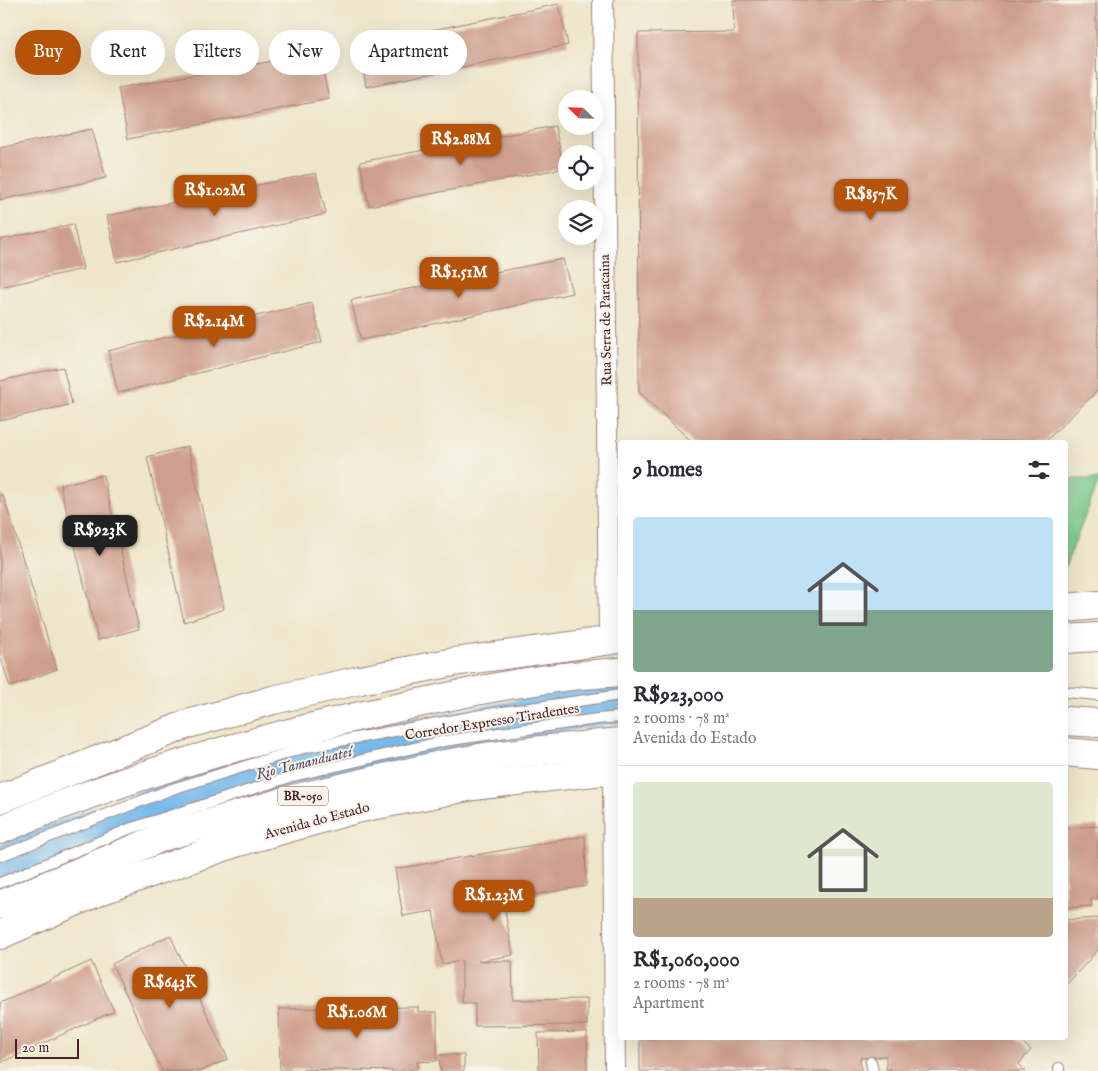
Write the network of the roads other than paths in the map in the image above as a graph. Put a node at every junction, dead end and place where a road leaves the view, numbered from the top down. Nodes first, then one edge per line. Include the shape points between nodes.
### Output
1 (603, 0) edge
2 (1098, 605) edge
3 (1068, 608) edge
4 (1098, 637) edge
5 (615, 639) edge
6 (1068, 639) edge
7 (618, 672) edge
8 (1068, 693) edge
9 (618, 695) edge
10 (1098, 695) edge
11 (618, 717) edge
12 (1068, 721) edge
13 (1098, 723) edge
14 (618, 742) edge
15 (1068, 752) edge
16 (1098, 755) edge
17 (616, 769) edge
18 (6, 791) edge
19 (0, 830) edge
20 (617, 851) edge
21 (0, 856) edge
22 (0, 883) edge
23 (0, 905) edge
24 (617, 905) edge
25 (0, 935) edge
26 (615, 1071) edge

1 - 5 street, Rua Serra de Paracaina
2 - 3 main road
4 - 6 main road
5 - 18 main road via 454,662 273,700 188,724
7 - 19 main road via 555,678 444,697 295,731 197,758
8 - 10 lane
9 - 21 lane, Corredor Expresso Tiradentes via 481,715 307,747 172,789
11 - 22 lane, Corredor Expresso Tiradentes via 444,741 293,776 129,829
12 - 13 main road
14 - 23 main road, Avenida do Estado / BR-050 via 475,759 293,799 165,836
15 - 16 main road
17 - 20 street
17 - 25 main road, Avenida do Estado via 473,786 356,809 235,843 102,890
20 - 24 street
24 - 26 street

